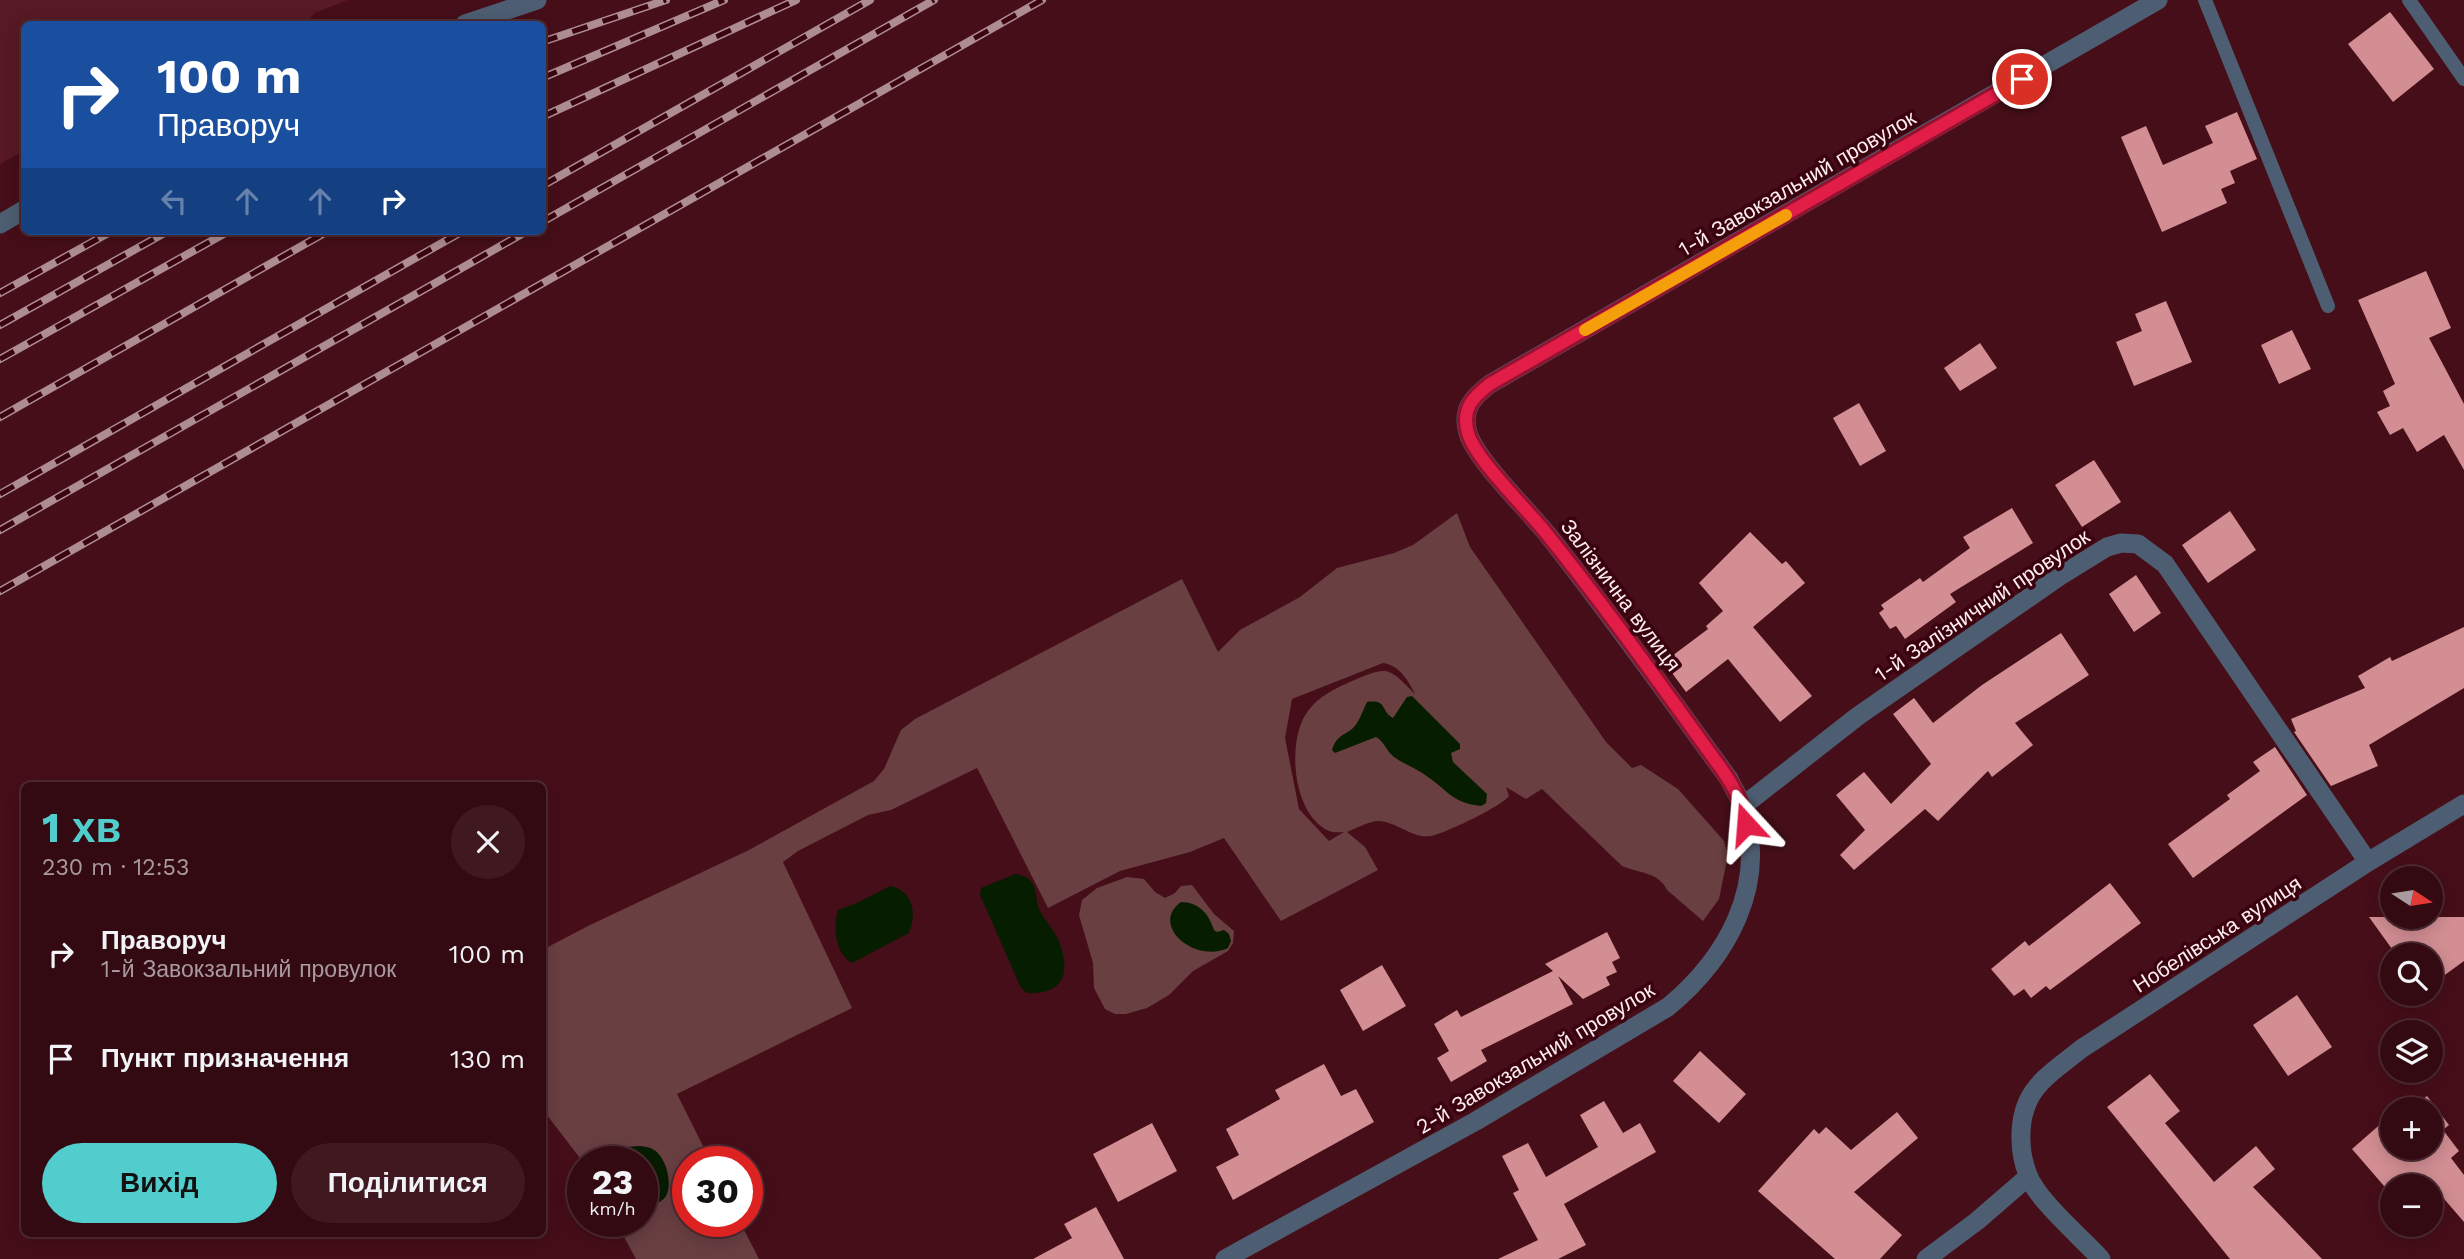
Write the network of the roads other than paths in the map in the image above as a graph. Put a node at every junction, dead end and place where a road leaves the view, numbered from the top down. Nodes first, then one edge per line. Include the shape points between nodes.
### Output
1 (537, 0) edge
2 (2158, 0) edge
3 (2205, 0) edge
4 (2409, 0) edge
5 (474, 21) edge
6 (2464, 79) edge
7 (21, 211) edge
8 (0, 224) edge
9 (2328, 306) dead end
10 (1466, 413) joint
11 (2464, 804) edge
12 (1743, 806) junction
13 (2368, 862) junction
14 (2028, 1177) junction
15 (1225, 1259) edge
16 (1926, 1259) edge
17 (2101, 1259) edge

1 - 5 street
2 - 10 street, 1-й Завокзальний провулок via 1490,384 1474,397
3 - 9 lane
4 - 6 lane
7 - 8 street
10 - 12 street, Залізнична вулиця via 1468,432 1478,452 1646,665 1729,779
11 - 13 street, Нобелівська вулиця
12 - 13 street, 1-й Залізничний провулок via 1858,716 2060,576 2107,547 2138,544 2165,564
12 - 15 street, 2-й Завокзальний провулок via 1750,842 1748,883 1738,919 1720,953 1693,987 1668,1007 1476,1121
13 - 14 street, Нобелівська вулиця via 2081,1049 2046,1077 2028,1100 2022,1126 2021,1151
14 - 16 street
14 - 17 street

